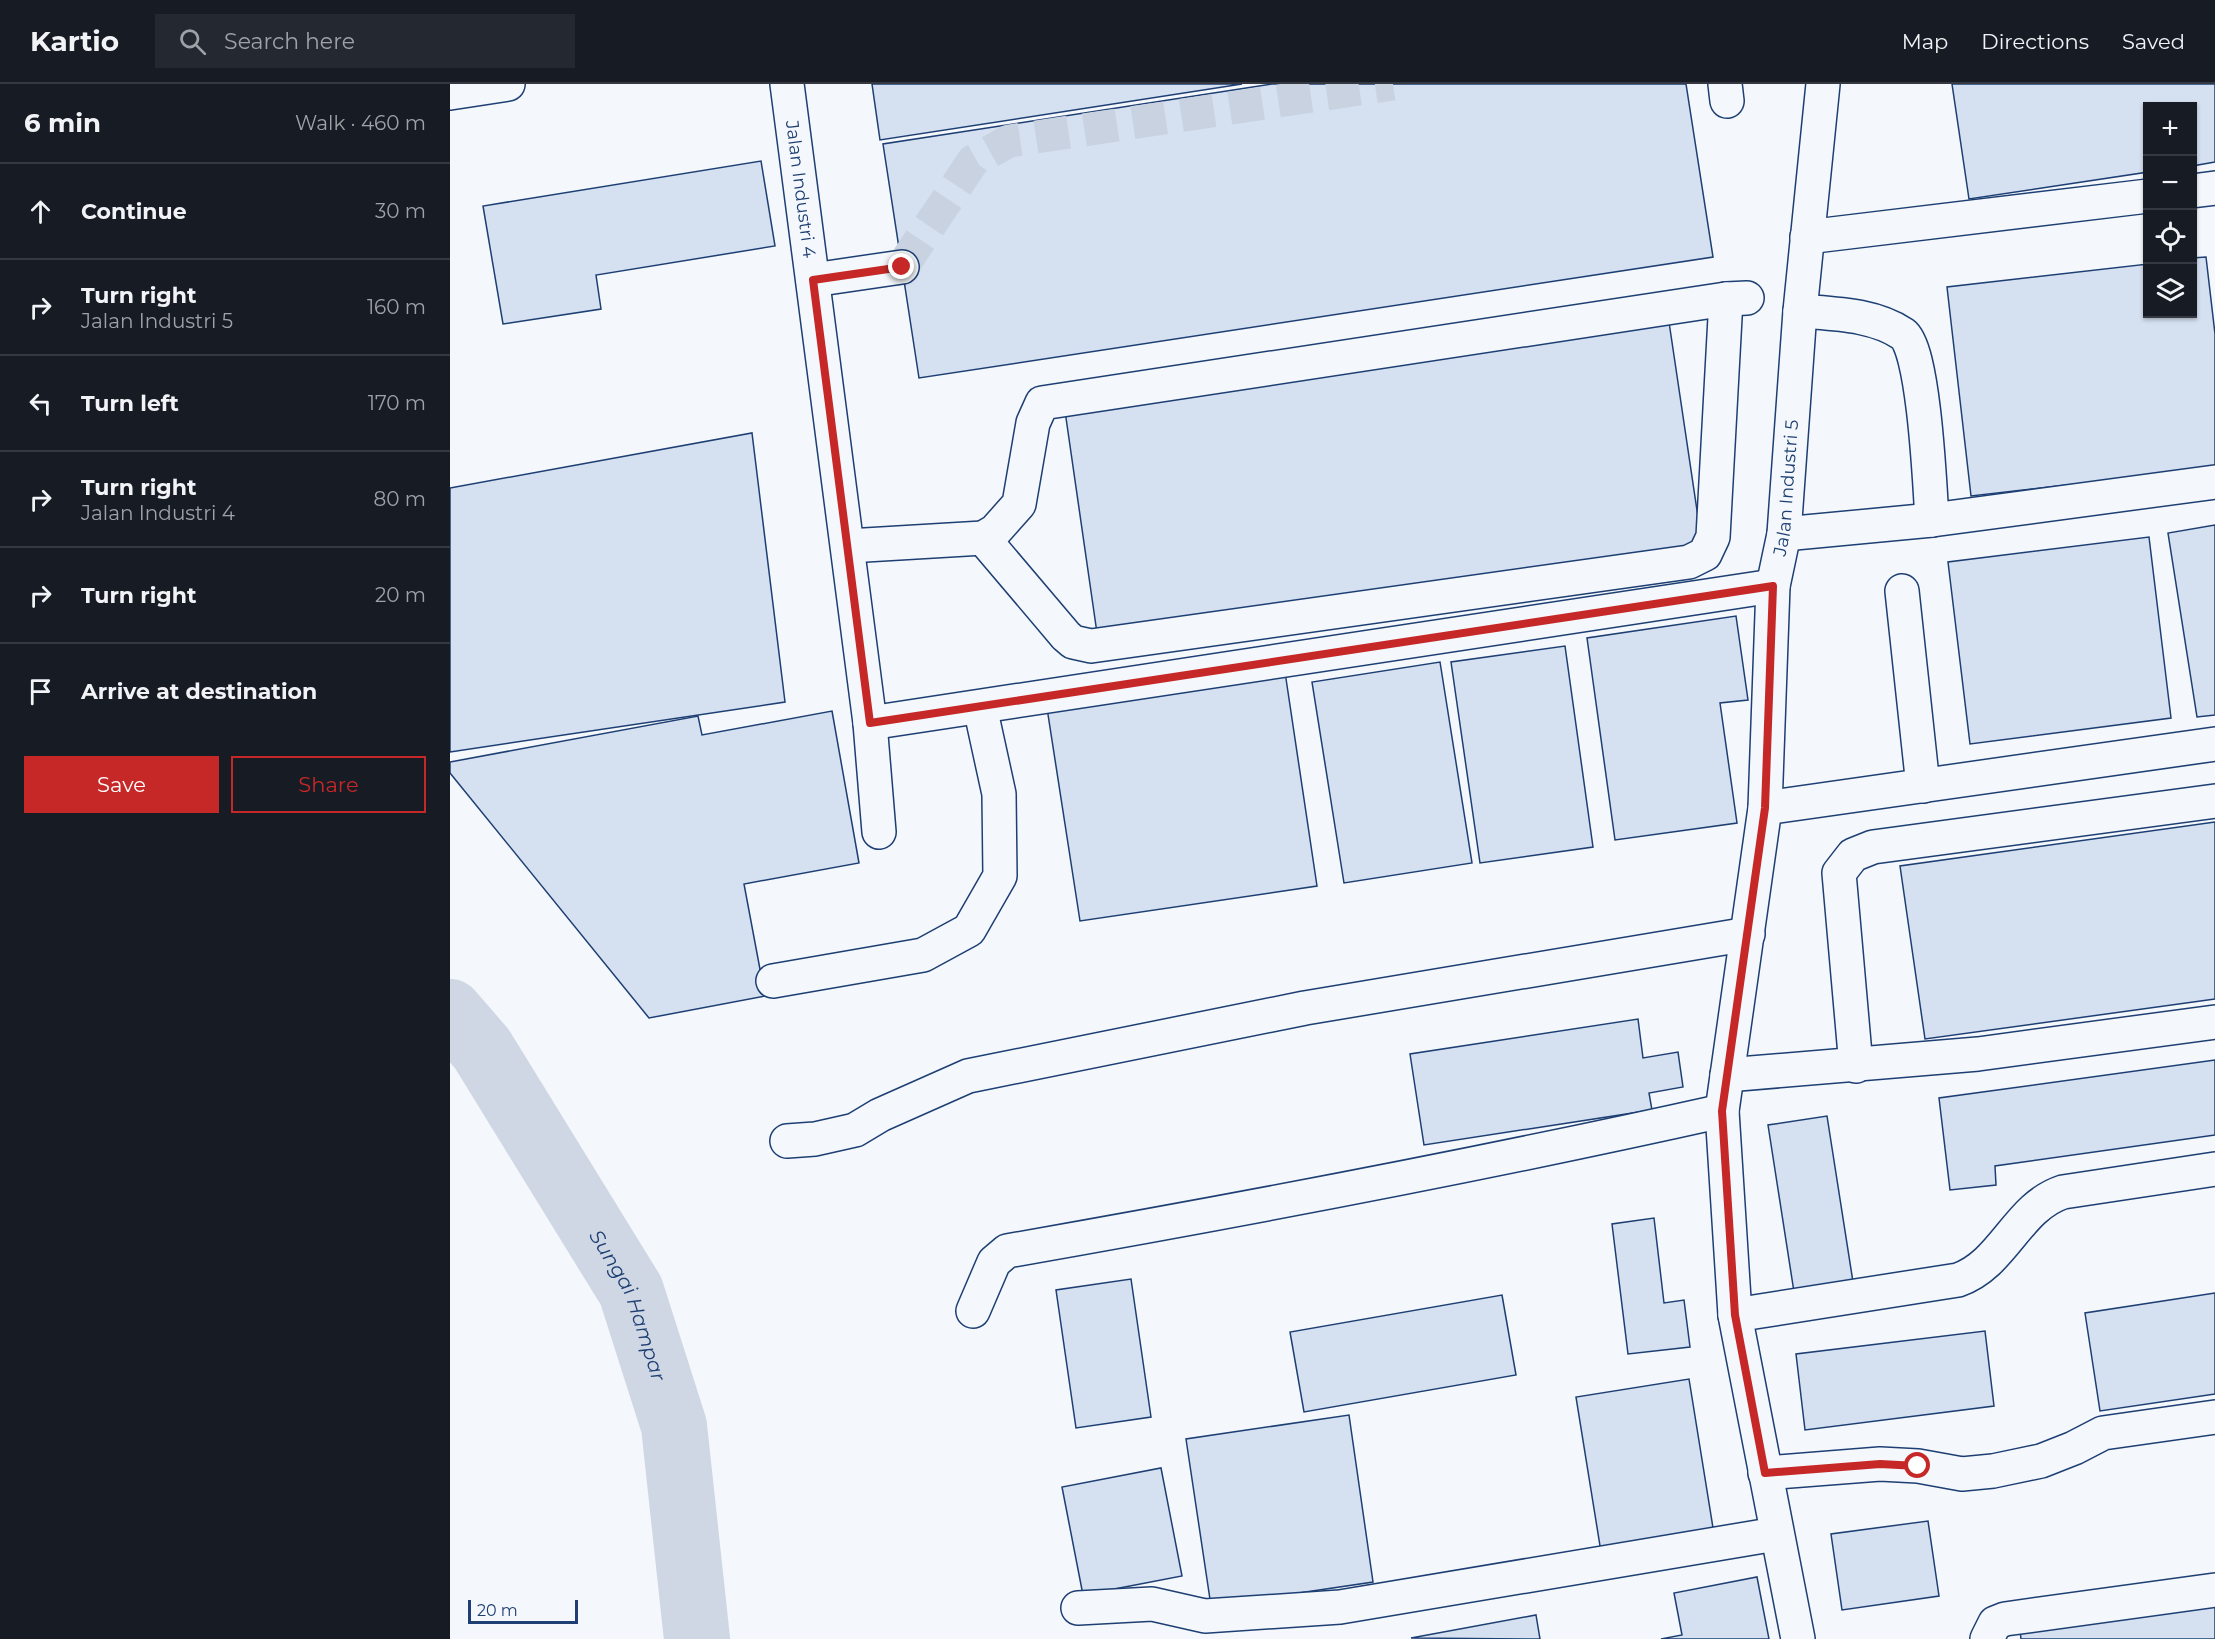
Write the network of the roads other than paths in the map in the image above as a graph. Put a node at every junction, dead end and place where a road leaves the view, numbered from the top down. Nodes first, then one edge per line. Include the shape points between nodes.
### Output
1 (508, 84) edge
2 (788, 84) edge
3 (1823, 84) edge
4 (450, 93) edge
5 (2215, 188) edge
6 (2197, 190) edge
7 (2143, 197) edge
8 (1807, 237) junction
9 (902, 267) dead end
10 (813, 280) junction
11 (1800, 311) junction
12 (2215, 482) edge
13 (1932, 520) junction
14 (1784, 534) junction
15 (983, 538) junction
16 (848, 546) junction
17 (1773, 586) junction
18 (1902, 591) dead end
19 (980, 707) junction
20 (870, 723) junction
21 (2215, 744) edge
22 (1923, 786) junction
23 (2215, 801) edge
24 (1765, 808) junction
25 (879, 832) dead end
26 (1748, 934) junction
27 (773, 981) dead end
28 (2215, 1022) edge
29 (1856, 1066) junction
30 (1727, 1075) junction
31 (1722, 1111) junction
32 (787, 1141) dead end
33 (2215, 1169) edge
34 (973, 1311) dead end
35 (1735, 1315) junction
36 (2215, 1417) edge
37 (1765, 1473) junction
38 (1776, 1534) junction
39 (2215, 1590) edge
40 (1078, 1608) dead end
41 (1798, 1639) edge
42 (1987, 1639) edge

1 - 4 street
2 - 10 street, Jalan Industri 4
3 - 8 street, Jalan Industri 5
5 - 6 street
7 - 8 street
8 - 11 street, Jalan Industri 5
9 - 10 street
10 - 16 street, Jalan Industri 4
11 - 13 street via 1852,315 1883,324 1905,336 1918,368
11 - 14 street, Jalan Industri 5
12 - 13 street
13 - 14 street
14 - 17 street, Jalan Industri 5
15 - 15 street via 1066,636 1082,645 1689,562 1705,554 1713,537 1737,298 1042,403 1033,423 1019,504 995,531
15 - 16 street
16 - 20 street, Jalan Industri 4
17 - 19 street
17 - 24 street, Jalan Industri 5
18 - 22 street
19 - 20 street
19 - 27 street via 999,794 1000,876 969,930 923,955
20 - 25 street, Jalan Industri 4
21 - 22 street
22 - 24 street
23 - 29 street via 1873,847 1853,855 1839,873
24 - 26 street, Jalan Industri 5
26 - 30 street, Jalan Industri 5
26 - 32 street via 1305,1008 968,1076 855,1130
28 - 29 street
29 - 30 street
30 - 31 street, Jalan Industri 5
31 - 34 street via 1574,1145 1007,1251 994,1262
31 - 35 street, Jalan Industri 5
33 - 35 street via 2046,1197 1988,1263 1975,1274 1958,1280
35 - 37 street, Jalan Industri 5
36 - 37 street via 2103,1433 2041,1461 1993,1471 1962,1474 1880,1464
37 - 38 street, Jalan Industri 5
38 - 40 street via 1340,1607 1205,1616 1152,1604
38 - 41 street, Jalan Industri 5
39 - 42 street via 2005,1619 1995,1623

